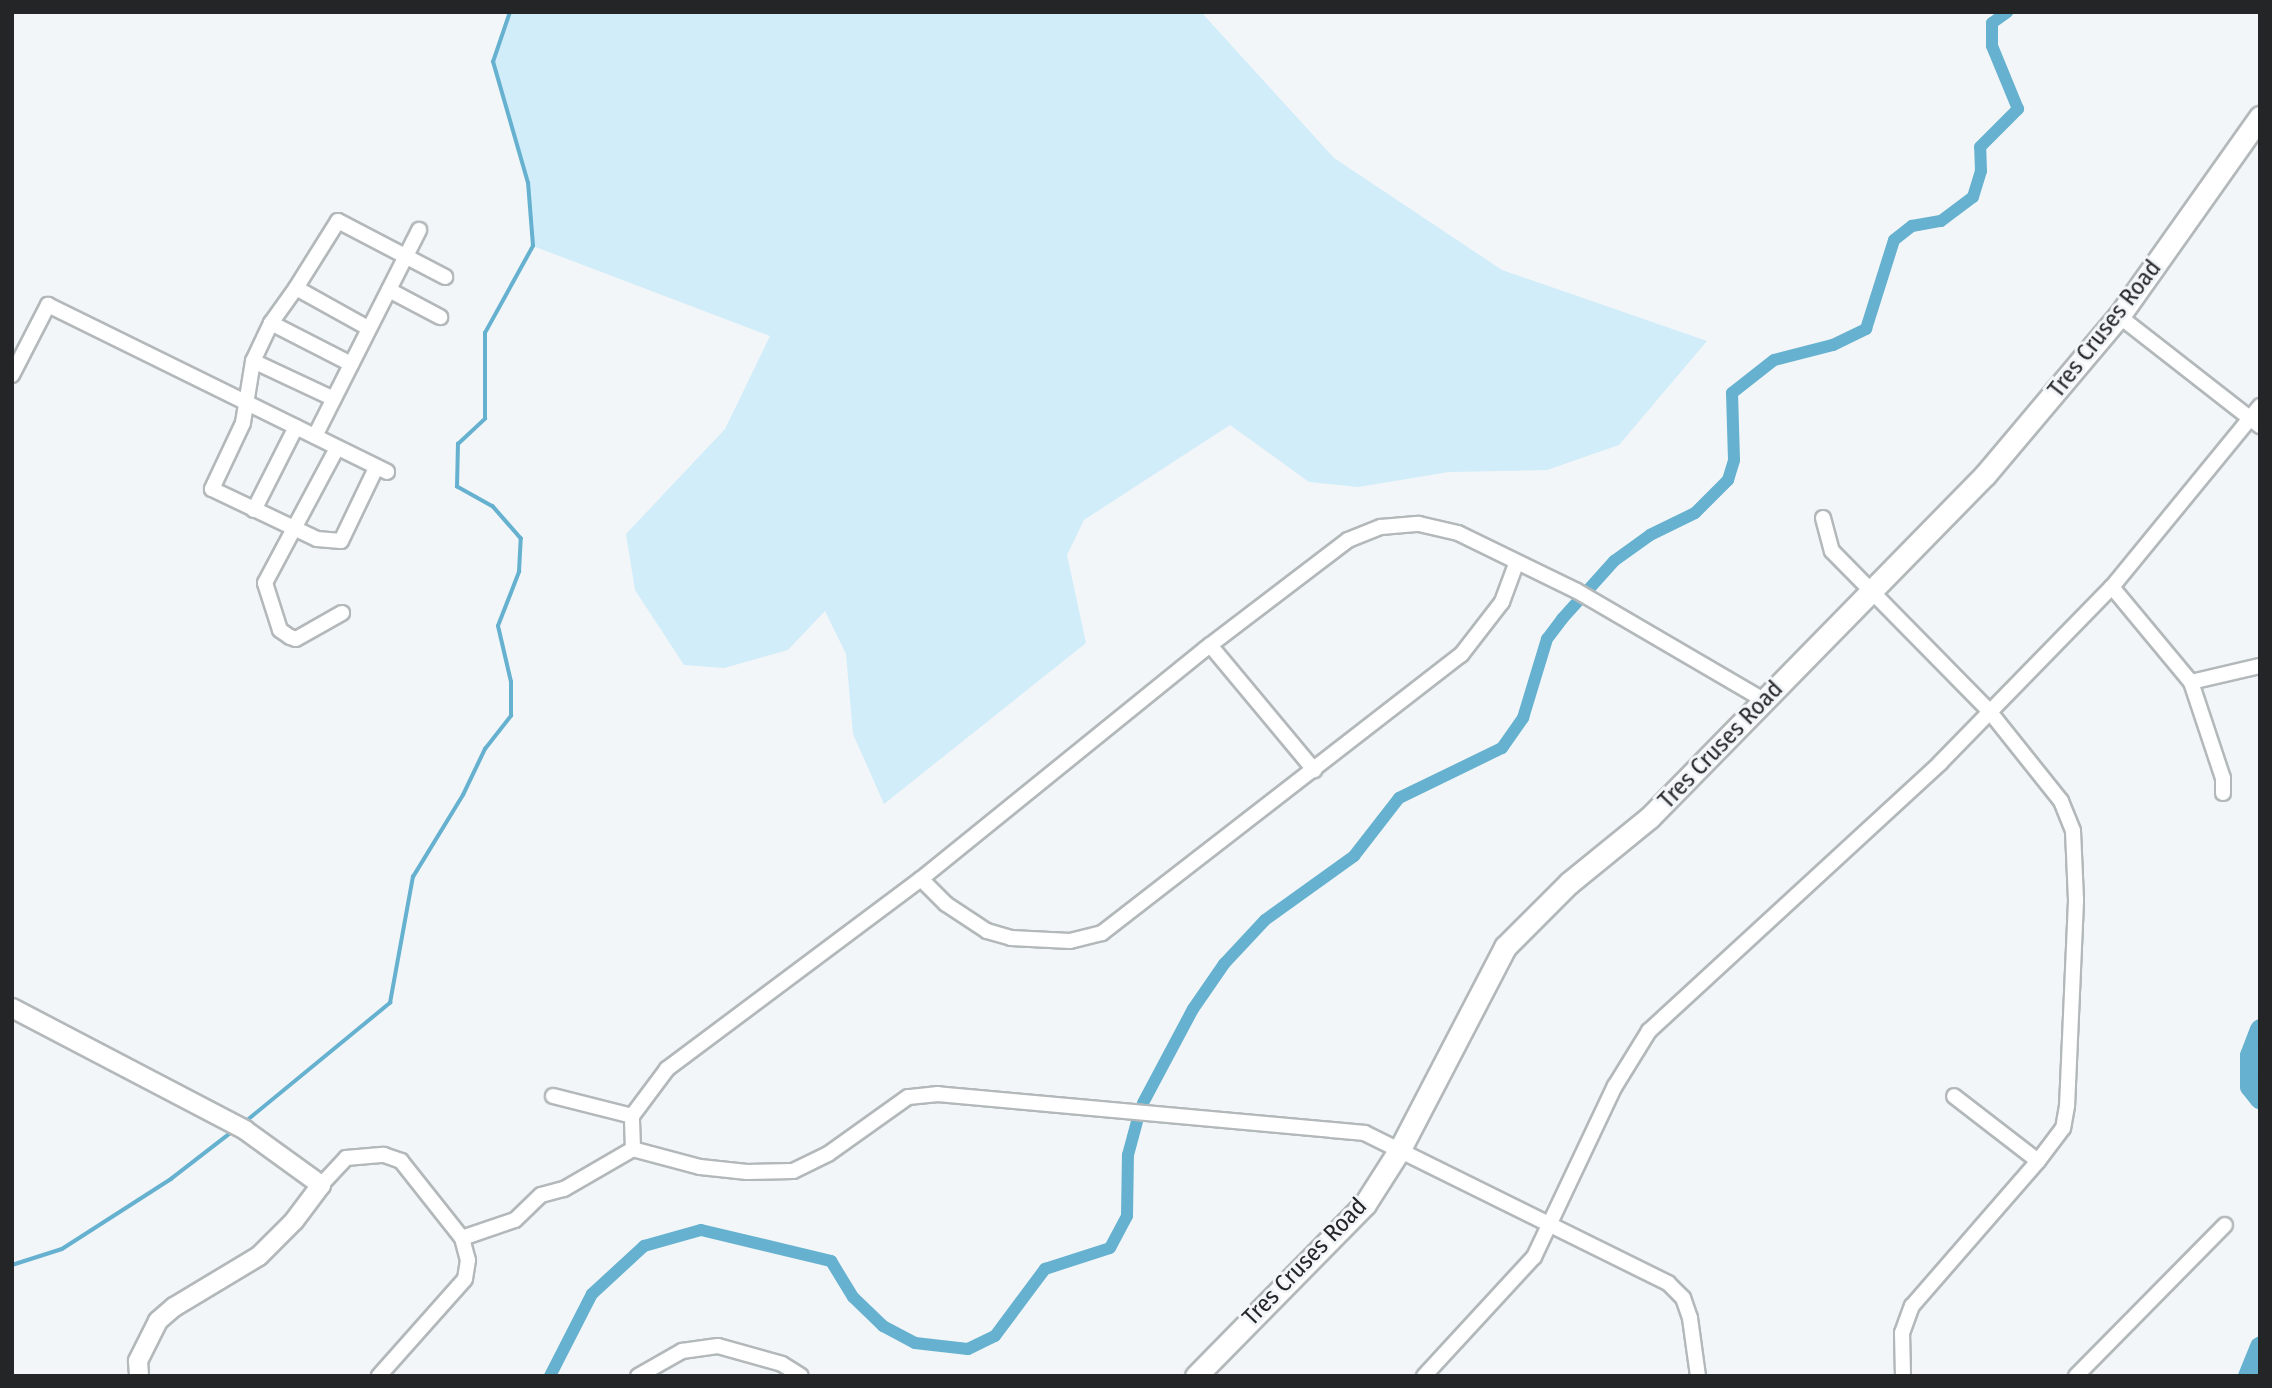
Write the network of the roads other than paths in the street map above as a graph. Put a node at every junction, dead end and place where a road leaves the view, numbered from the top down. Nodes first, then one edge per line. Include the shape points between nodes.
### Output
1 (2260, 117) edge
2 (419, 230) dead end
3 (408, 255) junction
4 (444, 276) dead end
5 (296, 288) junction
6 (389, 290) junction
7 (2119, 316) junction
8 (440, 317) dead end
9 (271, 323) junction
10 (368, 328) junction
11 (253, 361) junction
12 (351, 363) junction
13 (12, 375) edge
14 (334, 398) junction
15 (246, 402) junction
16 (2260, 407) edge
17 (2255, 422) edge
18 (296, 427) junction
19 (315, 436) junction
20 (337, 448) junction
21 (254, 510) junction
22 (1823, 518) dead end
23 (296, 530) junction
24 (1516, 564) junction
25 (2112, 587) junction
26 (1868, 592) junction
27 (342, 613) dead end
28 (1210, 645) junction
29 (2260, 666) edge
30 (2191, 682) junction
31 (1765, 701) junction
32 (1990, 712) junction
33 (1314, 770) junction
34 (2223, 793) dead end
35 (921, 879) junction
36 (12, 1008) edge
37 (553, 1096) dead end
38 (1954, 1096) dead end
39 (632, 1116) junction
40 (633, 1149) junction
41 (1400, 1149) junction
42 (2038, 1161) junction
43 (321, 1185) junction
44 (1551, 1225) junction
45 (2225, 1225) dead end
46 (462, 1238) junction
47 (139, 1376) edge
48 (379, 1376) edge
49 (638, 1376) edge
50 (801, 1376) edge
51 (1196, 1376) edge
52 (1424, 1376) edge
53 (1699, 1376) edge
54 (1903, 1376) edge
55 (2076, 1376) edge

1 - 7 main road, Tres Cruses Road
2 - 3 street
3 - 4 street
3 - 5 street via 338,221
3 - 6 street
5 - 9 street
5 - 10 street
6 - 8 street
6 - 10 street
7 - 17 street
7 - 26 main road, Tres Cruses Road via 1985,475
9 - 11 street
9 - 12 street
10 - 12 street
11 - 14 street
11 - 15 street
12 - 14 street
13 - 15 street via 48,305
14 - 19 street
15 - 18 street
15 - 21 street via 243,423 212,489
16 - 17 street
17 - 25 street
18 - 19 street
18 - 21 street
19 - 20 street
20 - 23 street
20 - 23 street via 382,470 344,540 323,541
21 - 23 street
22 - 26 street via 1832,551
23 - 27 street via 265,583 280,630 296,639
24 - 28 street via 1458,533 1419,524 1381,527 1348,540
24 - 31 street via 1577,591
24 - 33 street via 1502,602 1461,654
25 - 30 street
25 - 32 street
26 - 31 main road, Tres Cruses Road
26 - 32 street
28 - 33 street
28 - 35 street
29 - 30 street
30 - 34 street via 2223,778
31 - 41 main road, Tres Cruses Road via 1650,817 1569,883 1505,947
32 - 42 street via 2061,800 2073,831 2076,901 2067,1106 2063,1128
32 - 44 street via 1649,1031 1615,1086
33 - 35 street via 1136,908 1091,936 1070,941 986,932 946,904
35 - 39 street via 667,1069
36 - 43 street via 245,1130
37 - 39 street
38 - 42 street
39 - 40 street
40 - 41 street via 699,1167 793,1171 828,1154 908,1097 938,1094 1365,1133
40 - 46 street via 564,1189 541,1195 515,1220
41 - 44 street
41 - 51 main road, Tres Cruses Road via 1365,1204
42 - 54 street via 1912,1306 1902,1333
43 - 46 street via 346,1158 384,1155 401,1161
43 - 47 street via 259,1256 158,1321 138,1361
44 - 52 street via 1534,1257
44 - 53 street via 1651,1272 1683,1298
45 - 55 street
46 - 48 street via 468,1260 465,1279
49 - 50 street via 682,1351 718,1346 782,1364

